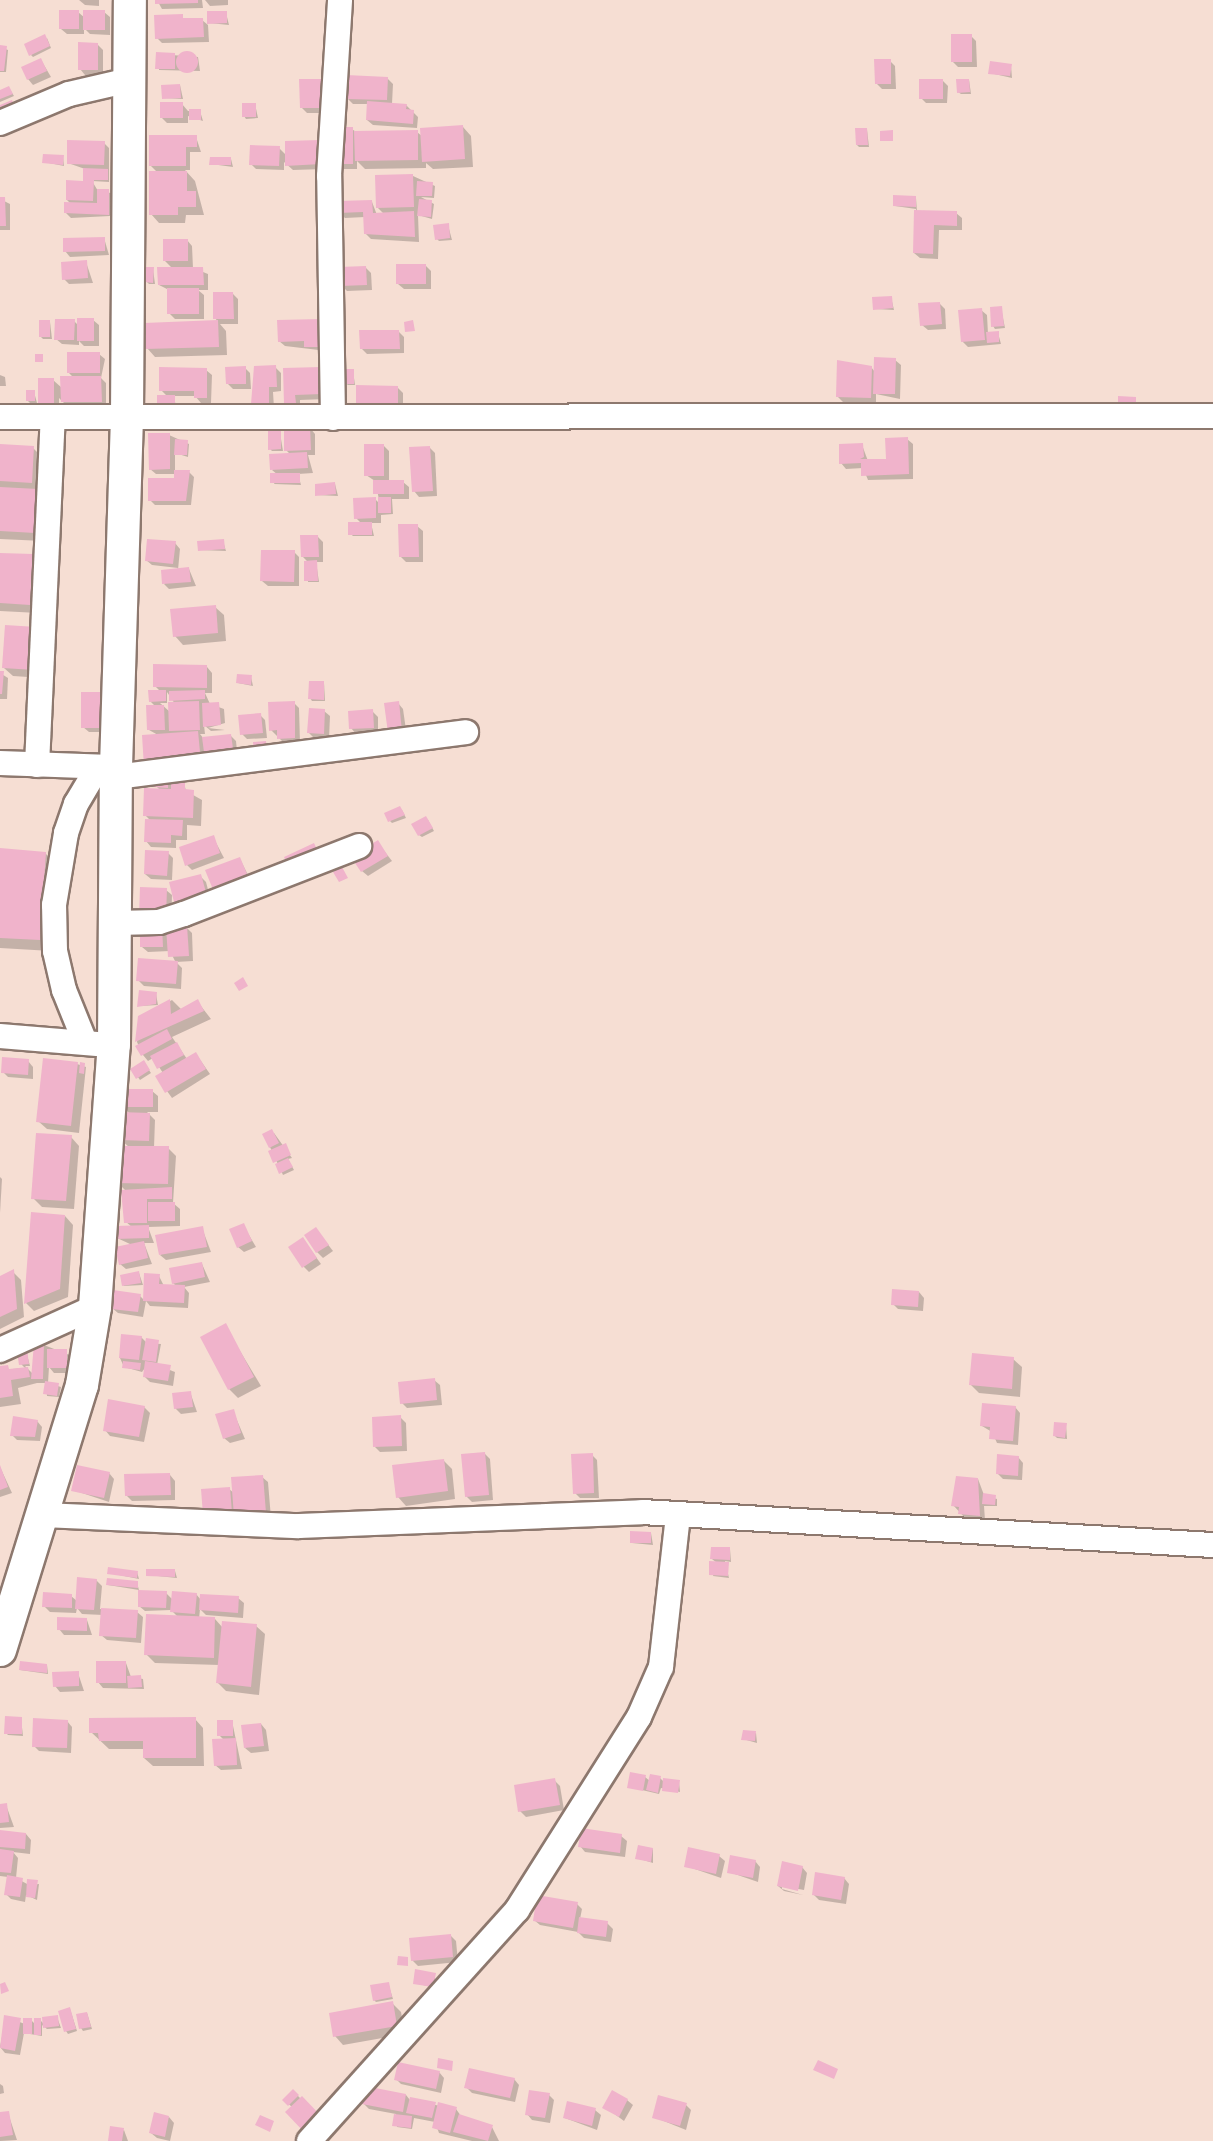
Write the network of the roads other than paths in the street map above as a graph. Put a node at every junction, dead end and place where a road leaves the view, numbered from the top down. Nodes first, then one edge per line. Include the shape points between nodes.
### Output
1 (130, 0) edge
2 (340, 0) edge
3 (129, 80) junction
4 (0, 123) edge
5 (127, 414) junction
6 (53, 416) junction
7 (1213, 416) edge
8 (0, 417) edge
9 (333, 418) junction
10 (466, 732) dead end
11 (0, 763) edge
12 (37, 765) junction
13 (110, 770) junction
14 (359, 846) dead end
15 (115, 923) junction
16 (0, 1036) edge
17 (99, 1044) junction
18 (95, 1307) junction
19 (0, 1350) edge
20 (43, 1515) junction
21 (678, 1516) junction
22 (1213, 1545) edge
23 (0, 1650) edge
24 (309, 2141) edge

1 - 3 main road
2 - 9 street via 329,176
3 - 4 street via 69,94
3 - 5 main road
5 - 6 street
5 - 9 street
5 - 13 main road
6 - 8 street
6 - 12 street
7 - 9 street
10 - 13 street
11 - 12 street
12 - 13 street
13 - 15 main road
13 - 17 street via 76,804 66,833 54,905 61,977
14 - 15 street via 159,922
15 - 17 main road
16 - 17 street
17 - 18 main road
18 - 19 street
18 - 20 main road via 82,1385
20 - 21 street via 299,1526 642,1511
20 - 23 main road
21 - 22 street
21 - 24 street via 661,1667 639,1717 517,1910

